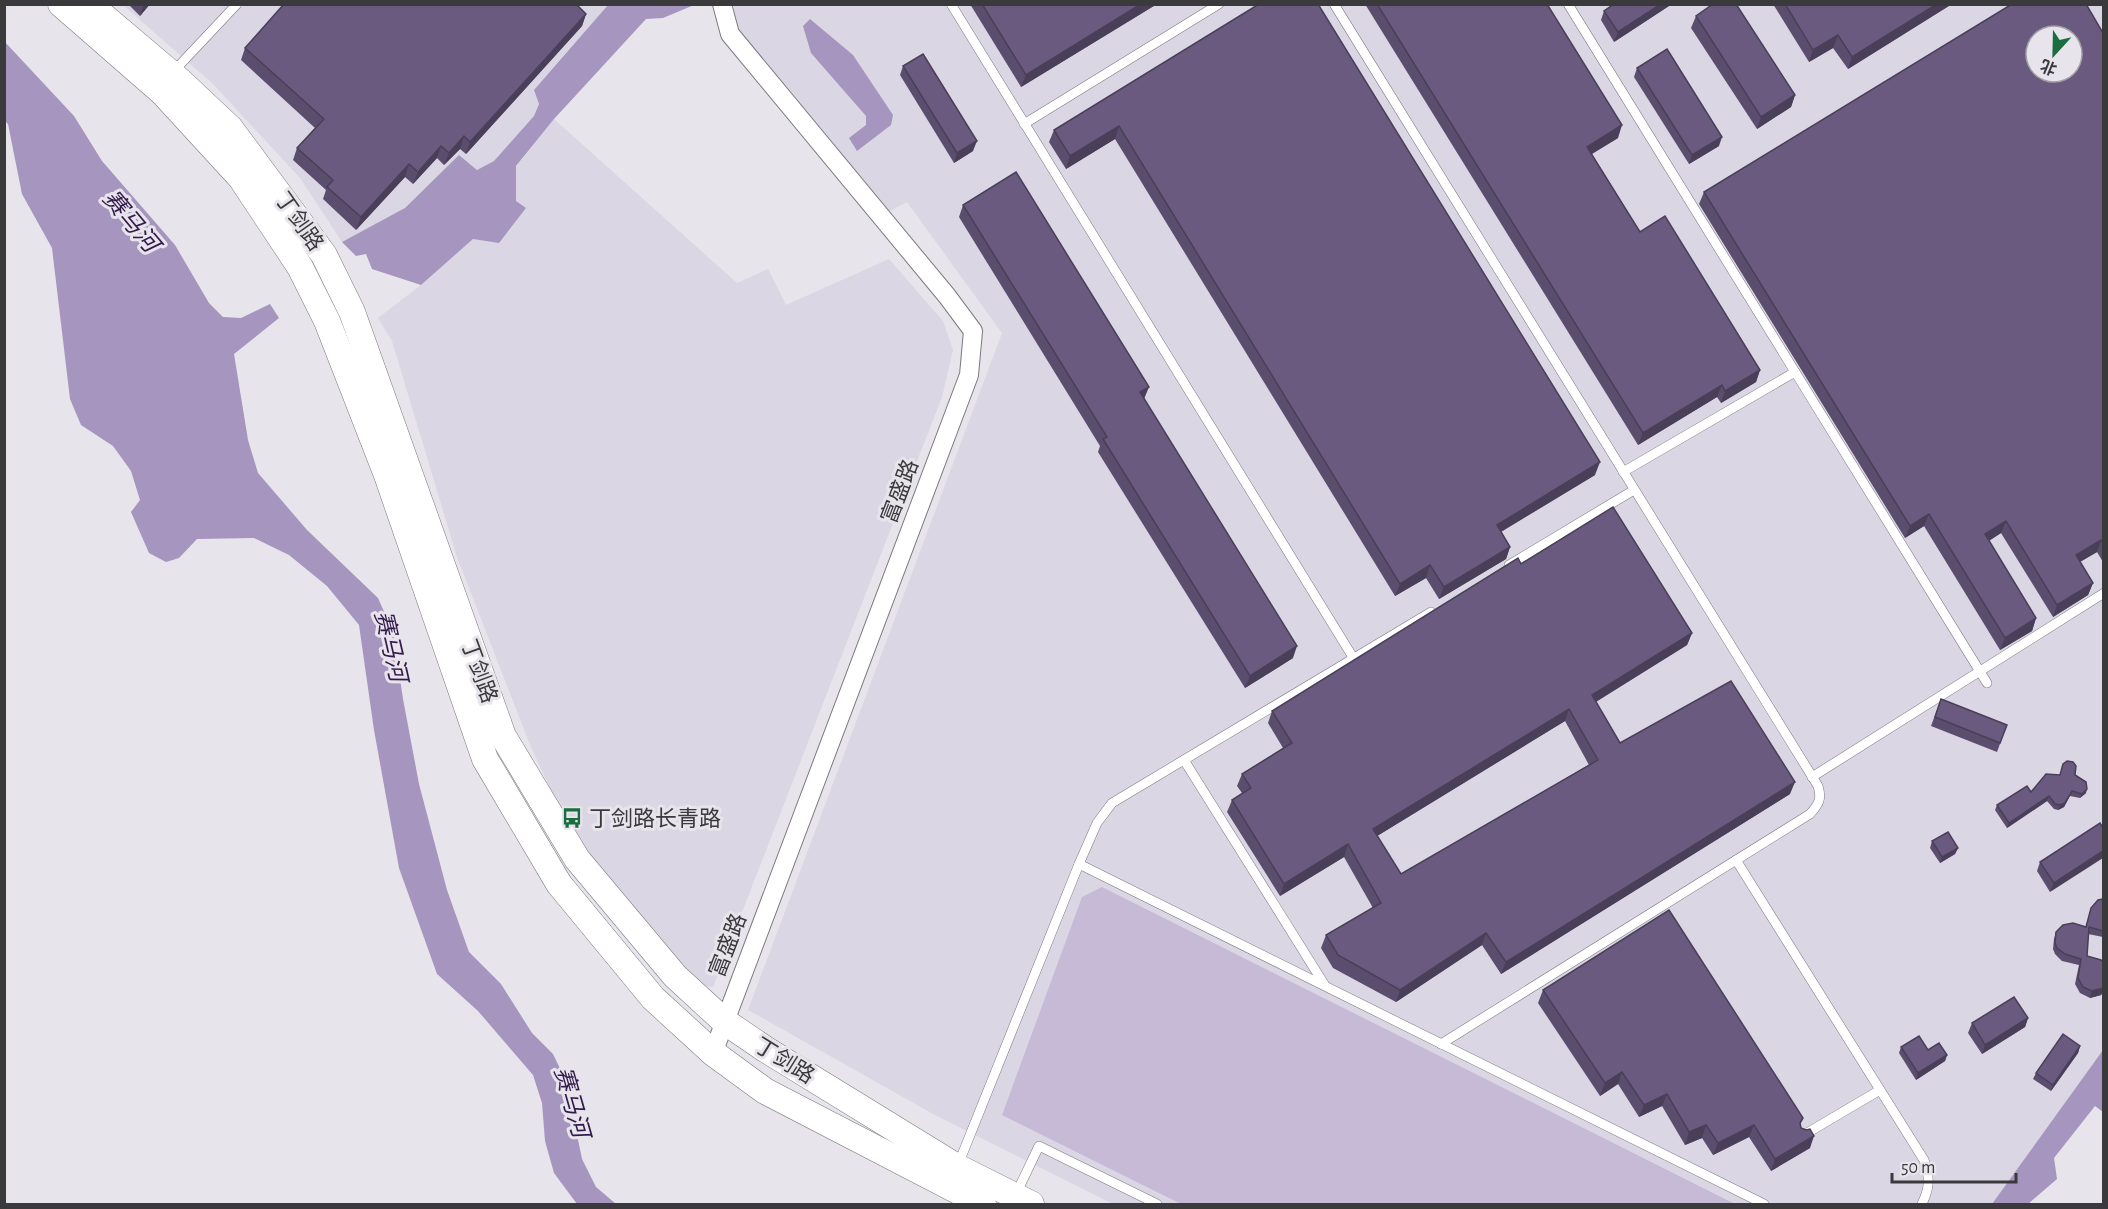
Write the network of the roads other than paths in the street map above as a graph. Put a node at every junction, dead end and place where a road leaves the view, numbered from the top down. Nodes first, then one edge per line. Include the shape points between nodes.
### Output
1 (61, 4) edge
2 (89, 4) edge
3 (237, 4) edge
4 (722, 4) edge
5 (951, 4) edge
6 (1220, 4) edge
7 (1334, 4) edge
8 (1568, 4) edge
9 (171, 74) junction
10 (1024, 124) junction
11 (1795, 372) junction
12 (1623, 472) junction
13 (1634, 490) junction
14 (1498, 572) edge
15 (2103, 593) edge
16 (1444, 604) edge
17 (1354, 659) junction
18 (1980, 672) junction
19 (1987, 683) dead end
20 (1184, 760) junction
21 (1812, 777) junction
22 (1736, 860) junction
23 (1079, 864) junction
24 (1326, 986) junction
25 (724, 1021) junction
26 (1441, 1044) junction
27 (713, 1053) junction
28 (1880, 1090) junction
29 (1802, 1136) edge
30 (957, 1167) junction
31 (1023, 1200) edge
32 (983, 1204) edge
33 (1157, 1204) edge
34 (1764, 1204) edge
35 (1922, 1204) edge

1 - 27 main road, 丁剑路 via 164,93 241,178 300,267 327,321 387,475 485,759 559,884 654,998
2 - 9 main road, 丁剑路
3 - 9 lane
4 - 25 street, 富盛路 via 730,34 973,331 969,375
5 - 10 lane
6 - 10 lane
7 - 12 lane
8 - 11 lane
9 - 25 main road, 丁剑路 via 230,128 324,255 352,312 503,736 577,859 675,976
10 - 17 lane
11 - 12 lane
11 - 18 lane
12 - 13 lane
13 - 14 lane
13 - 21 lane
15 - 18 lane
16 - 17 lane
17 - 20 lane
18 - 19 lane
18 - 21 lane
20 - 23 lane via 1112,803 1097,823
20 - 24 lane
21 - 22 lane via 1821,796 1810,814
22 - 26 lane
22 - 28 lane
23 - 24 lane
23 - 30 lane
24 - 26 lane
25 - 27 street, 富盛路
25 - 30 main road, 丁剑路
26 - 34 lane
27 - 32 main road, 丁剑路 via 765,1091
28 - 29 lane
28 - 35 lane via 1930,1176
30 - 31 main road, 丁剑路
31 - 33 lane via 1038,1146

